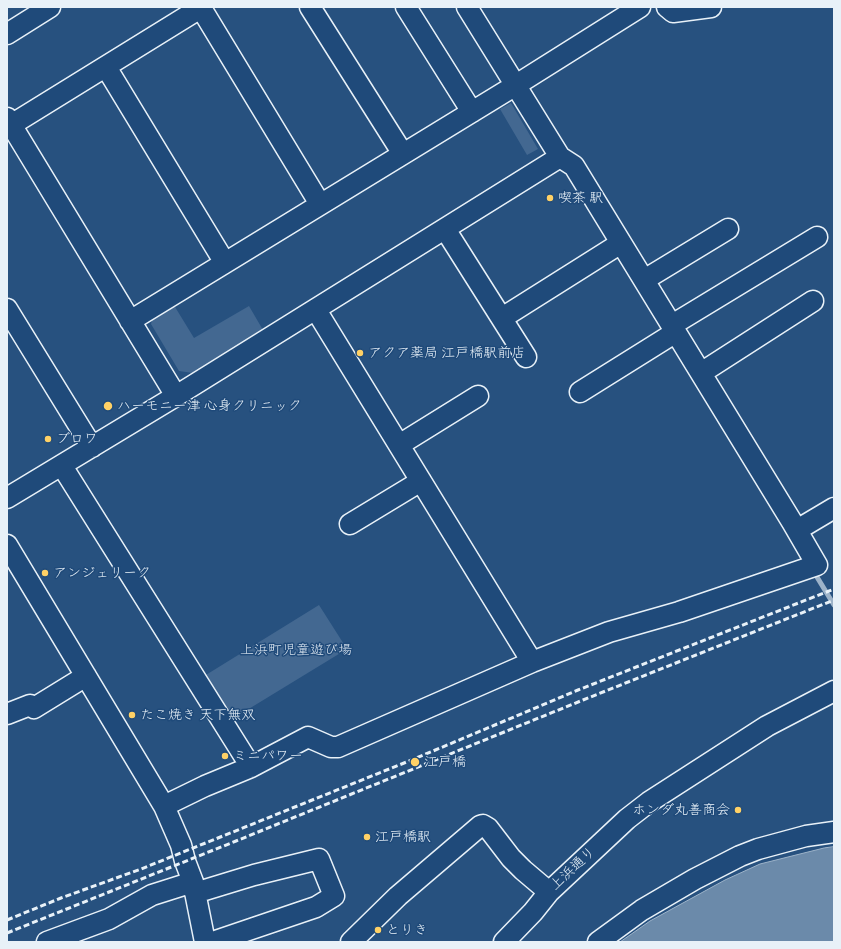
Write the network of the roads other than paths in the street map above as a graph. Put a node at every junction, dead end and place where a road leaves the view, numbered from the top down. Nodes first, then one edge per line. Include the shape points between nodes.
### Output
1 (50, 7) edge
2 (310, 7) edge
3 (406, 7) edge
4 (467, 7) edge
5 (640, 7) edge
6 (667, 7) edge
7 (711, 7) edge
8 (201, 8) edge
9 (7, 34) edge
10 (106, 67) junction
11 (516, 85) junction
12 (472, 112) junction
13 (9, 122) edge
14 (402, 154) junction
15 (560, 157) junction
16 (320, 204) junction
17 (446, 229) junction
18 (728, 229) dead end
19 (817, 237) dead end
20 (621, 243) junction
21 (225, 263) junction
22 (644, 280) junction
23 (813, 301) dead end
24 (7, 309) edge
25 (316, 310) junction
26 (502, 318) junction
27 (130, 321) junction
28 (674, 328) junction
29 (526, 357) dead end
30 (701, 372) junction
31 (580, 392) dead end
32 (176, 396) junction
33 (478, 396) dead end
34 (399, 445) junction
35 (92, 447) junction
36 (62, 466) junction
37 (421, 481) junction
38 (7, 498) edge
39 (834, 508) edge
40 (350, 524) dead end
41 (797, 530) junction
42 (7, 545) edge
43 (532, 662) junction
44 (86, 676) junction
45 (834, 691) edge
46 (7, 714) edge
47 (251, 767) junction
48 (164, 806) junction
49 (834, 832) edge
50 (194, 888) junction
51 (549, 892) junction
52 (47, 942) edge
53 (205, 942) edge
54 (213, 942) edge
55 (351, 942) edge
56 (504, 942) edge
57 (598, 942) edge

1 - 9 street
2 - 14 street
3 - 12 street
4 - 11 street
5 - 11 street
6 - 7 street via 673,12
8 - 10 street
8 - 16 street
10 - 13 street
10 - 21 street
11 - 12 street
11 - 15 street
12 - 14 street
13 - 27 street
14 - 16 street
15 - 17 street
15 - 20 street via 574,166
16 - 21 street
17 - 25 street
17 - 26 street
18 - 22 street
19 - 28 street
20 - 22 street
20 - 26 street
21 - 27 street
22 - 28 street
23 - 30 street
24 - 35 street
25 - 32 street
25 - 34 street
26 - 29 street
27 - 32 street
28 - 30 street
28 - 31 street
30 - 41 street
32 - 35 street
33 - 34 street
34 - 37 street
35 - 36 street
36 - 38 street
36 - 47 street
37 - 40 street
37 - 43 street
39 - 41 street
41 - 43 street via 817,565 679,612 609,632
42 - 44 street
43 - 47 street via 338,747 331,747 308,737
44 - 46 street via 34,708 30,705
44 - 48 street
45 - 51 street, 上浜通り via 767,726 649,802 627,819
47 - 48 street
48 - 50 street via 181,845
49 - 57 street via 806,836 740,856 642,910
50 - 52 street via 152,895 109,919
50 - 53 street
50 - 54 street via 319,859 334,896 316,907
51 - 55 street via 523,870 483,825 398,896
51 - 56 street, 上浜通り

